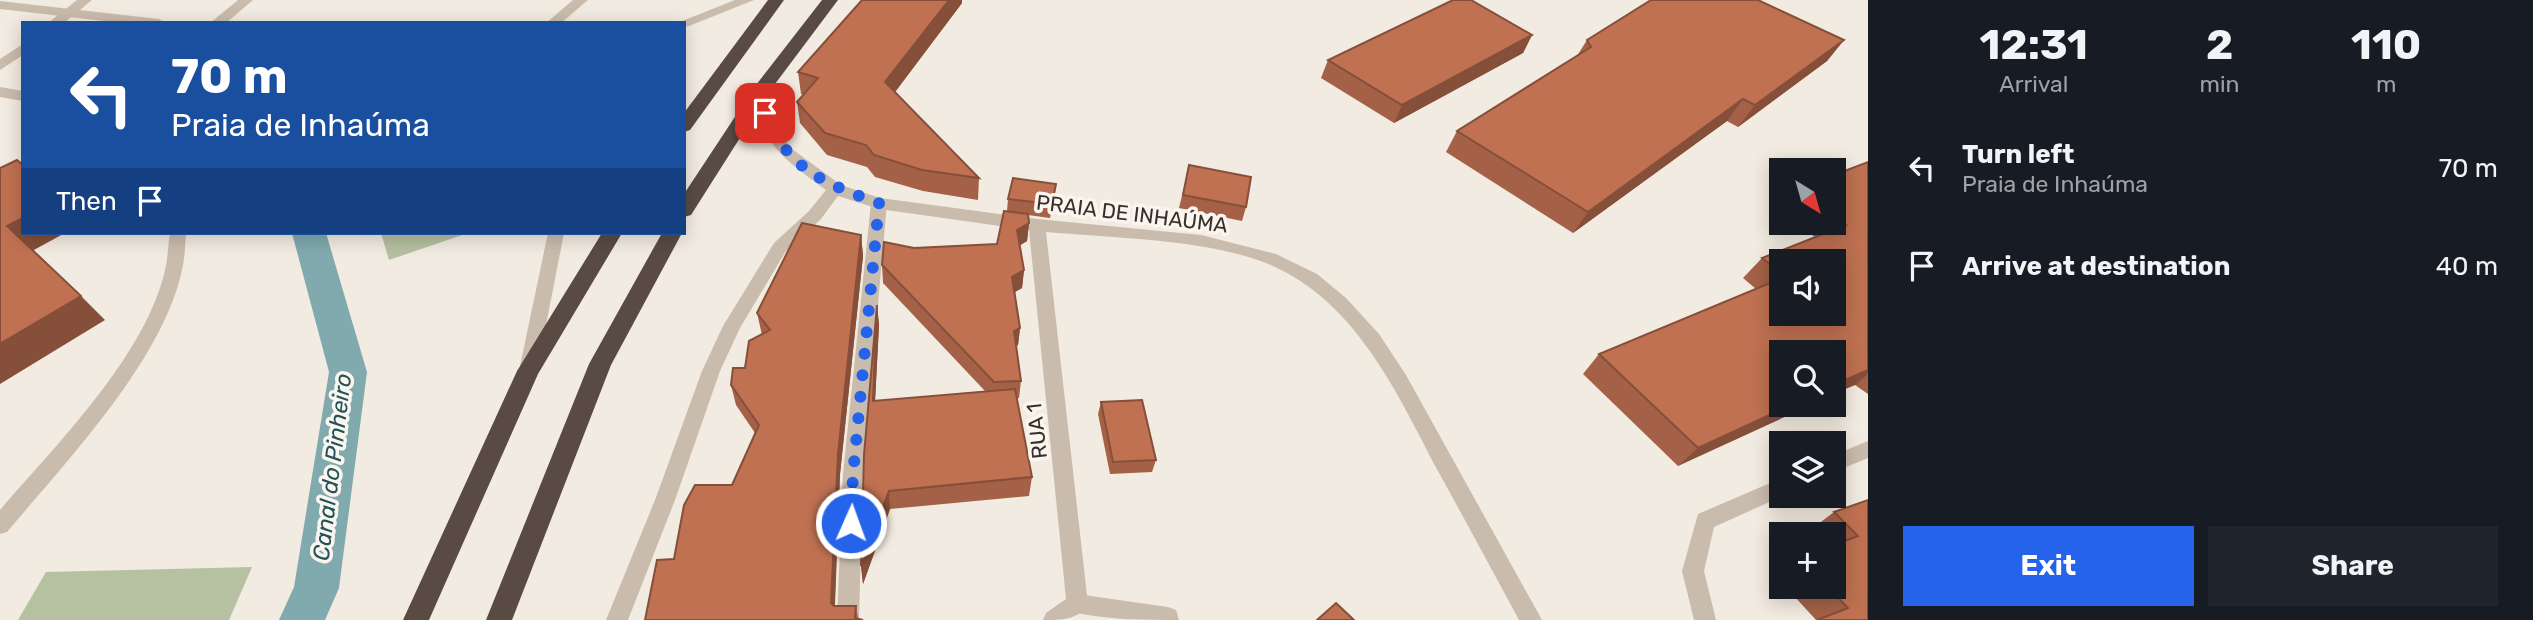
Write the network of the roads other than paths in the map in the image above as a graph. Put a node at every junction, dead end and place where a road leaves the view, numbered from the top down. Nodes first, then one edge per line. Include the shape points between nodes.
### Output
1 (85, 0) edge
2 (246, 0) edge
3 (581, 0) edge
4 (747, 0) edge
5 (776, 0) edge
6 (830, 0) edge
7 (0, 5) edge
8 (69, 12) junction
9 (58, 21) edge
10 (143, 21) edge
11 (220, 21) edge
12 (555, 21) edge
13 (686, 22) edge
14 (21, 50) edge
15 (0, 66) edge
16 (762, 89) junction
17 (0, 92) edge
18 (21, 96) edge
19 (686, 123) edge
20 (835, 189) junction
21 (879, 203) junction
22 (686, 207) edge
23 (1037, 225) junction
24 (178, 235) edge
25 (556, 235) edge
26 (611, 235) edge
27 (671, 235) edge
28 (528, 371) junction
29 (1868, 449) edge
30 (1846, 459) edge
31 (1769, 493) edge
32 (0, 525) edge
33 (1077, 604) junction
34 (416, 620) edge
35 (499, 620) edge
36 (617, 620) edge
37 (848, 620) edge
38 (1054, 620) edge
39 (1168, 620) edge
40 (1531, 620) edge
41 (1705, 620) edge

1 - 8 street
2 - 11 street
3 - 12 street
4 - 13 street
5 - 19 highway
6 - 16 highway
7 - 8 street
8 - 9 street
8 - 10 street
14 - 15 street
16 - 20 street, PRAIA DE INHAÚMA via 765,113 780,144
16 - 22 highway
17 - 18 street
20 - 21 street, PRAIA DE INHAÚMA
20 - 36 street via 815,215 779,247 733,326 711,371
21 - 23 street, PRAIA DE INHAÚMA
21 - 37 street via 853,474
23 - 33 street, RUA 1
23 - 40 street, PRAIA DE INHAÚMA via 1201,241 1270,258 1311,279 1373,339
24 - 32 street via 179,249 165,298 146,337 114,386
25 - 28 street
26 - 28 highway
27 - 35 highway via 600,363
28 - 34 highway
29 - 30 street
31 - 41 street via 1705,521 1693,571
33 - 38 street
33 - 39 street

